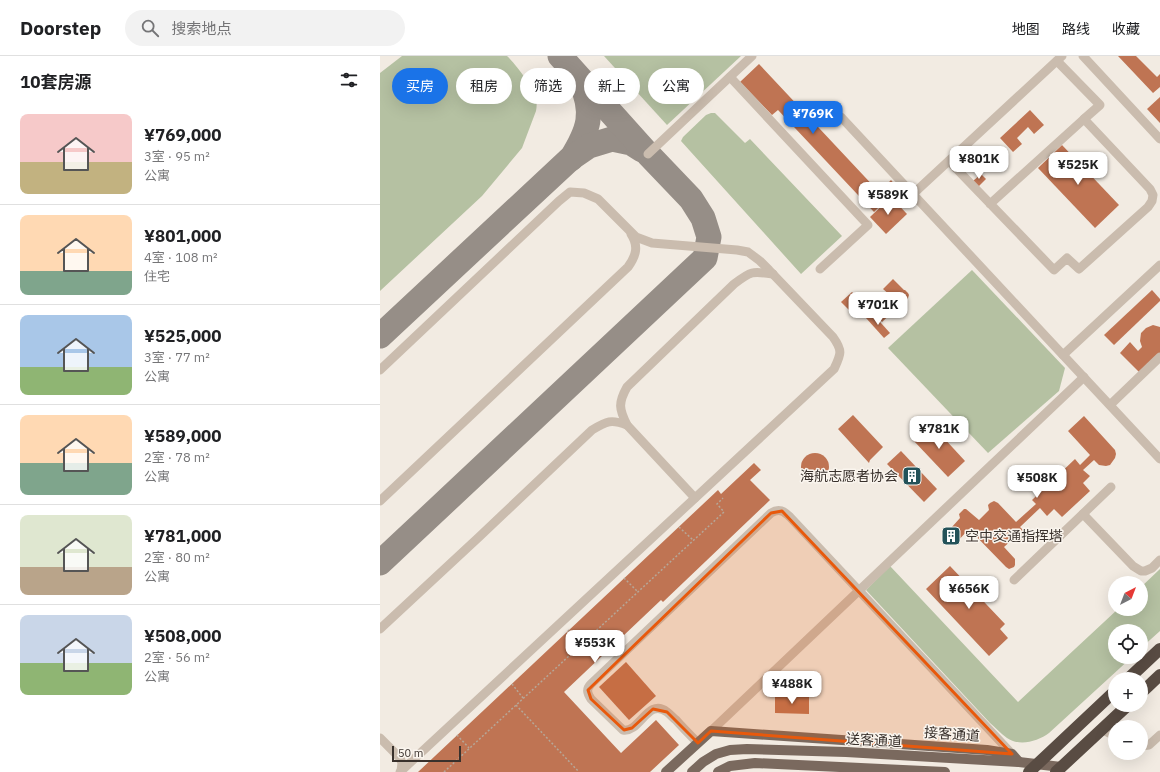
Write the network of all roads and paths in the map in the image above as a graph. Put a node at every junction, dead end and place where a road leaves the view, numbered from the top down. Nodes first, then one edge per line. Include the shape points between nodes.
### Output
1 (752, 56) edge
2 (1083, 56) edge
3 (1060, 58) edge
4 (730, 77) junction
5 (841, 117) dead end
6 (1084, 120) junction
7 (1160, 139) edge
8 (648, 154) dead end
9 (949, 161) junction
10 (913, 194) junction
11 (990, 204) junction
12 (628, 230) junction
13 (1160, 265) edge
14 (820, 269) dead end
15 (773, 274) junction
16 (1063, 355) junction
17 (1160, 357) edge
18 (380, 370) edge
19 (1084, 377) junction
20 (1110, 405) junction
21 (627, 425) junction
22 (1160, 459) edge
23 (1111, 487) dead end
24 (695, 498) junction
25 (723, 498) dead end
26 (380, 501) edge
27 (1083, 514) junction
28 (679, 527) dead end
29 (694, 540) junction
30 (1160, 560) edge
31 (624, 578) dead end
32 (1014, 580) dead end
33 (858, 591) junction
34 (638, 592) junction
35 (380, 629) edge
36 (568, 630) dead end
37 (582, 644) junction
38 (1160, 649) edge
39 (1135, 672) edge
40 (1160, 675) edge
41 (512, 684) dead end
42 (1148, 686) edge
43 (524, 698) junction
44 (1108, 698) edge
45 (516, 705) junction
46 (1121, 712) edge
47 (1103, 730) junction
48 (711, 731) junction
49 (1108, 732) edge
50 (457, 735) dead end
51 (1160, 736) edge
52 (380, 738) edge
53 (698, 743) junction
54 (1148, 745) edge
55 (470, 748) junction
56 (1012, 754) junction
57 (400, 758) junction
58 (415, 759) junction
59 (1019, 762) junction
60 (1033, 768) edge
61 (1059, 769) edge
62 (401, 772) edge
63 (445, 772) edge
64 (579, 772) edge
65 (666, 772) edge
66 (692, 772) edge
67 (718, 772) edge
68 (945, 772) edge

1 - 4 street
2 - 7 street
3 - 6 street via 1100,105
3 - 9 street
4 - 8 street
4 - 14 street via 868,224
5 - 10 street
6 - 11 street
6 - 11 street via 1153,195 1148,207 1079,269 1067,258 1054,270
9 - 10 street
9 - 11 street
10 - 16 street
12 - 15 street via 636,237 652,243 748,252
12 - 18 street via 598,199 584,193 570,192
12 - 26 street via 635,240 636,248 628,267
13 - 16 street
15 - 21 street via 747,274 627,387 620,398 621,413
15 - 24 street via 833,337 839,346 840,356 834,368
16 - 19 street
17 - 20 street
19 - 20 street
19 - 33 street
20 - 22 street
21 - 24 street
21 - 35 street via 606,422 592,430
23 - 27 street
24 - 58 street
25 - 29 path via 716,504 724,512
27 - 30 street via 1138,569 1143,571 1152,568
27 - 32 street
28 - 29 path
29 - 34 path
31 - 34 path
33 - 48 street
33 - 53 street via 785,512 774,511 588,688 591,699 623,730 629,730 651,710 660,708
33 - 56 street
34 - 37 path
36 - 37 path
37 - 43 path
38 - 39 highway
40 - 42 highway
41 - 43 path
43 - 45 path
44 - 60 highway
45 - 55 path
45 - 64 path
46 - 47 highway
47 - 49 street
47 - 61 highway
48 - 53 main road
48 - 56 main road, 接客通道 via 987,750
50 - 55 path
51 - 54 street
52 - 57 street
53 - 65 main road
55 - 63 path
56 - 59 main road
57 - 58 street
57 - 62 street
58 - 62 street
59 - 60 main road, 送客通道
59 - 66 main road, 送客通道 via 738,749 716,754
60 - 61 main road, 送客通道
67 - 68 main road, 送客通道 via 730,766 755,763

